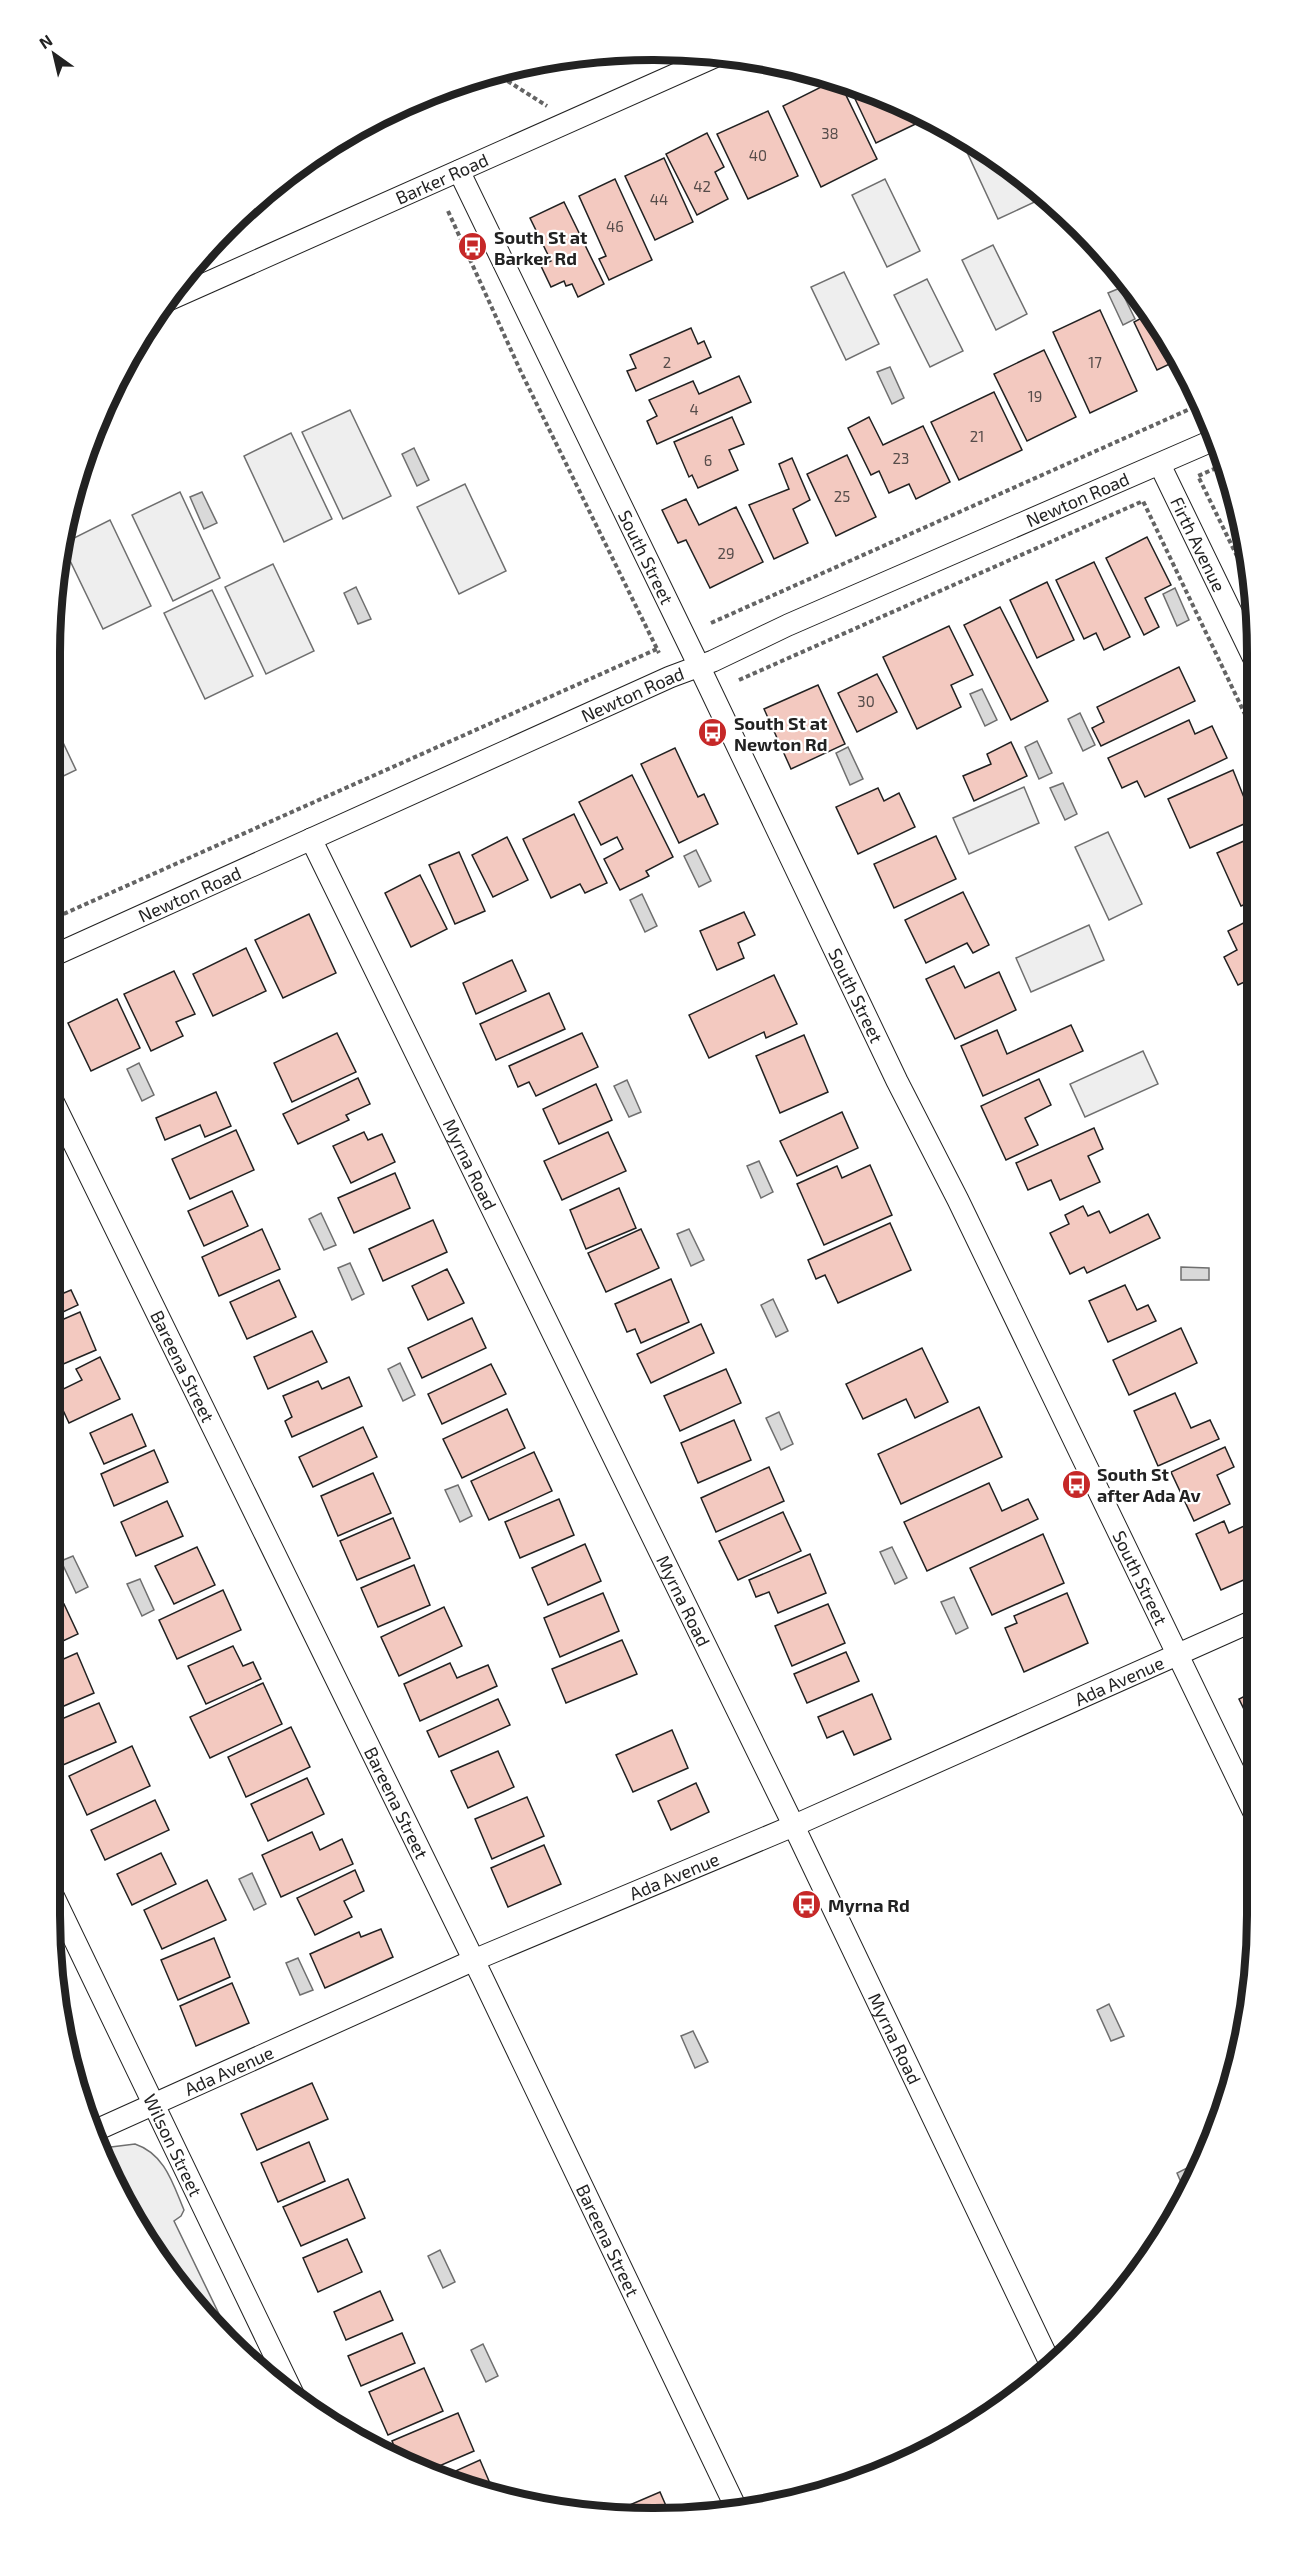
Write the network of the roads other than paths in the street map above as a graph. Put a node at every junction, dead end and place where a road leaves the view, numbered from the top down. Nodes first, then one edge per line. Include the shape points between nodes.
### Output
1 (703, 62) edge
2 (459, 171) junction
3 (196, 276) edge
4 (1208, 443) edge
5 (1160, 465) junction
6 (1247, 646) edge
7 (699, 666) junction
8 (311, 838) junction
9 (60, 952) edge
10 (60, 1115) edge
11 (1247, 1624) edge
12 (1176, 1655) junction
13 (1247, 1799) edge
14 (793, 1826) junction
15 (60, 1910) edge
16 (474, 1960) junction
17 (154, 2105) junction
18 (100, 2129) edge
19 (1048, 2358) edge
20 (287, 2381) edge
21 (734, 2503) edge

1 - 2 street, Barker Road
2 - 3 street, Barker Road
2 - 7 street, South Street
4 - 5 street, Newton Road
5 - 6 street, Firth Avenue
5 - 7 street, Newton Road
7 - 8 street, Newton Road
7 - 12 street, South Street
8 - 9 street, Newton Road
8 - 14 street, Myrna Road
10 - 16 street, Bareena Street
11 - 12 street, Ada Avenue
12 - 13 street, South Street
12 - 14 street, Ada Avenue
14 - 16 street, Ada Avenue
14 - 19 street, Myrna Road
15 - 17 street, Wilson Street
16 - 17 street, Ada Avenue
16 - 21 street, Bareena Street
17 - 18 street, Ada Avenue
17 - 20 street, Wilson Street

